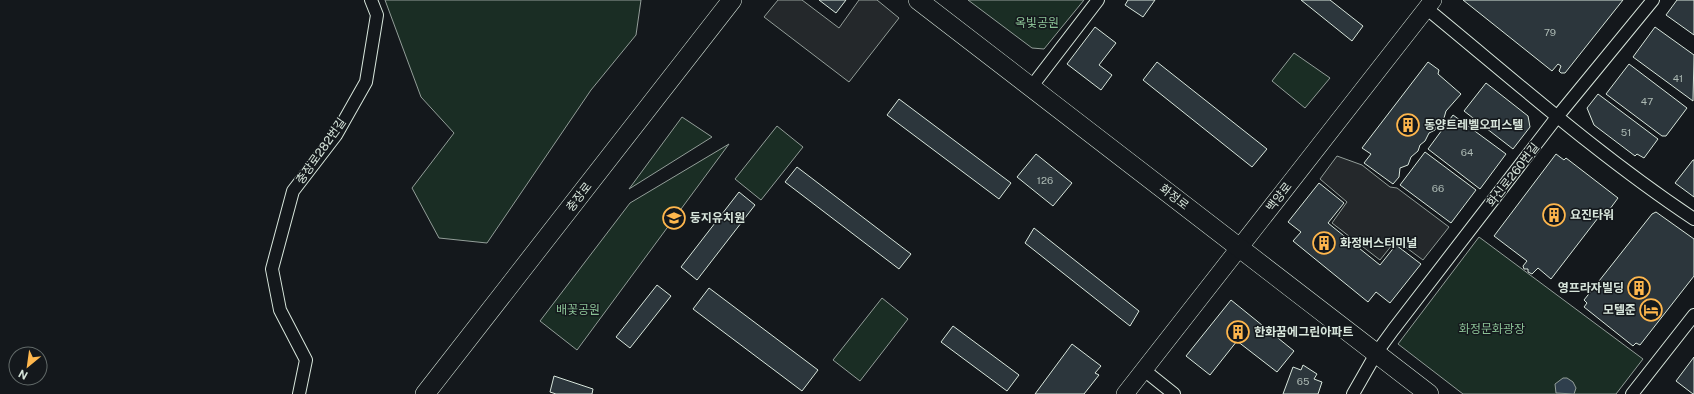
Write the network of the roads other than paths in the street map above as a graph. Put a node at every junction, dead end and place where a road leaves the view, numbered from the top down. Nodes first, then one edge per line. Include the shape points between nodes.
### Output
1 (371, 0) edge
2 (732, 0) edge
3 (918, 0) edge
4 (1098, 0) edge
5 (1653, 0) edge
6 (1430, 4) edge
7 (1032, 86) junction
8 (1557, 117) junction
9 (1694, 219) edge
10 (1240, 248) junction
11 (1694, 315) edge
12 (1377, 352) junction
13 (1144, 370) junction
14 (299, 394) edge
15 (425, 394) edge
16 (1126, 394) edge
17 (1174, 394) edge
18 (1353, 394) edge
19 (1429, 394) edge
20 (1632, 394) edge

1 - 14 street, 충장로282번길 via 377,15 366,82 336,135 293,191 272,269 280,310 306,360
2 - 15 main road, 충장로
3 - 7 main road, 화정로
4 - 7 street
5 - 8 street, 화신로260번길
6 - 8 street
6 - 10 street, 백양로
7 - 10 main road, 화정로
8 - 9 street via 1650,190
8 - 12 street, 화신로260번길
10 - 12 main road, 화정로
10 - 13 street, 백양로
11 - 20 street
12 - 18 street, 화신로260번길
12 - 19 main road, 화정로
13 - 16 street, 백양로
13 - 17 street

